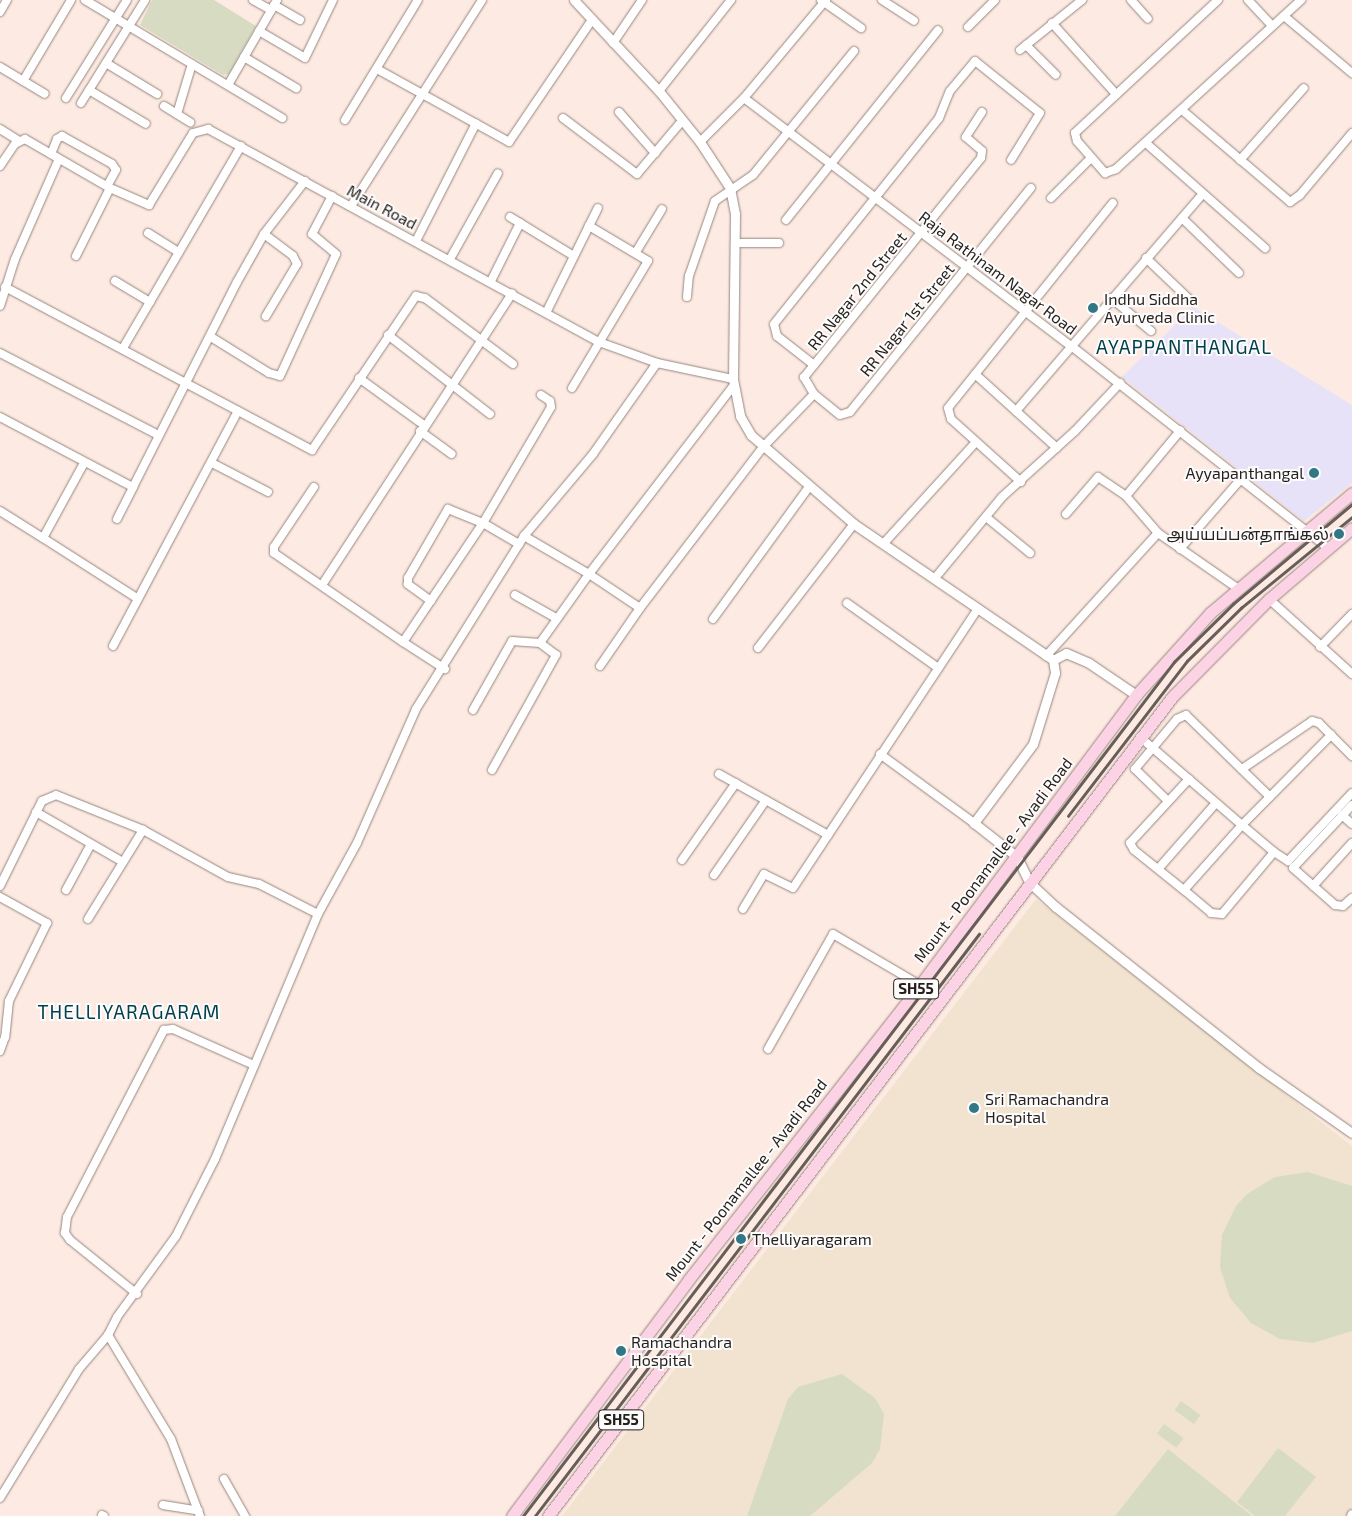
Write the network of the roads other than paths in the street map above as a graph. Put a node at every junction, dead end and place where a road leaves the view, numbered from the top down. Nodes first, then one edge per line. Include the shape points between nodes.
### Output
1 (7, 0) edge
2 (71, 0) edge
3 (85, 0) edge
4 (127, 0) edge
5 (145, 0) edge
6 (253, 0) edge
7 (333, 0) edge
8 (418, 0) edge
9 (482, 0) edge
10 (574, 0) edge
11 (642, 0) edge
12 (731, 0) edge
13 (882, 0) edge
14 (995, 0) edge
15 (1082, 0) edge
16 (1131, 0) edge
17 (1218, 0) edge
18 (1248, 0) edge
19 (1301, 0) edge
20 (824, 1) edge
21 (274, 5) edge
22 (0, 12) edge
23 (1284, 16) junction
24 (116, 18) junction
25 (1148, 19) dead end
26 (300, 20) dead end
27 (592, 20) junction
28 (914, 21) dead end
29 (1052, 23) junction
30 (129, 26) junction
31 (1272, 26) junction
32 (968, 27) dead end
33 (861, 28) dead end
34 (938, 30) dead end
35 (259, 31) junction
36 (613, 44) junction
37 (854, 51) dead end
38 (244, 57) junction
39 (106, 63) junction
40 (192, 64) junction
41 (0, 68) edge
42 (377, 69) junction
43 (1352, 73) edge
44 (1056, 75) dead end
45 (23, 81) junction
46 (228, 86) junction
47 (296, 88) dead end
48 (1304, 88) dead end
49 (89, 90) junction
50 (658, 91) junction
51 (423, 93) junction
52 (45, 94) dead end
53 (157, 94) dead end
54 (1116, 94) junction
55 (66, 98) dead end
56 (744, 98) junction
57 (81, 103) dead end
58 (164, 106) dead end
59 (1182, 110) junction
60 (619, 112) dead end
61 (982, 112) dead end
62 (177, 114) junction
63 (282, 118) dead end
64 (563, 118) dead end
65 (345, 120) dead end
66 (682, 121) junction
67 (190, 122) dead end
68 (476, 123) junction
69 (146, 124) dead end
70 (0, 129) edge
71 (788, 132) junction
72 (1352, 133) edge
73 (19, 141) junction
74 (700, 142) junction
75 (1146, 143) junction
76 (241, 146) junction
77 (656, 153) junction
78 (51, 154) junction
79 (1091, 158) junction
80 (59, 159) junction
81 (1011, 160) dead end
82 (1240, 160) junction
83 (830, 164) junction
84 (0, 166) edge
85 (498, 173) dead end
86 (305, 181) junction
87 (108, 187) junction
88 (730, 188) junction
89 (1031, 188) dead end
90 (1202, 195) junction
91 (332, 196) junction
92 (877, 197) junction
93 (1051, 198) dead end
94 (1113, 203) dead end
95 (351, 206) junction
96 (598, 208) dead end
97 (662, 209) dead end
98 (510, 217) dead end
99 (1182, 218) junction
100 (786, 220) dead end
101 (520, 223) junction
102 (589, 226) junction
103 (148, 233) dead end
104 (264, 234) junction
105 (922, 234) junction
106 (416, 241) junction
107 (736, 243) junction
108 (779, 243) dead end
109 (1265, 248) dead end
110 (179, 252) junction
111 (636, 252) junction
112 (76, 256) dead end
113 (574, 256) junction
114 (1146, 258) junction
115 (450, 260) junction
116 (967, 267) junction
117 (1239, 273) dead end
118 (115, 281) dead end
119 (491, 281) junction
120 (5, 287) junction
121 (512, 293) junction
122 (687, 296) dead end
123 (1111, 298) junction
124 (1191, 301) dead end
125 (150, 302) junction
126 (0, 306) edge
127 (1026, 312) junction
128 (546, 313) junction
129 (266, 316) dead end
130 (1151, 331) dead end
131 (388, 335) junction
132 (211, 337) junction
133 (481, 339) junction
134 (599, 342) junction
135 (1070, 345) junction
136 (123, 348) junction
137 (0, 353) edge
138 (657, 363) junction
139 (514, 364) dead end
140 (814, 365) junction
141 (975, 374) junction
142 (359, 378) junction
143 (733, 382) junction
144 (184, 383) junction
145 (1120, 383) junction
146 (451, 384) junction
147 (572, 388) dead end
148 (814, 394) junction
149 (541, 395) dead end
150 (238, 411) junction
151 (1016, 411) junction
152 (490, 414) dead end
153 (0, 417) edge
154 (422, 428) junction
155 (1180, 431) junction
156 (158, 435) junction
157 (976, 442) junction
158 (764, 446) junction
159 (1056, 448) junction
160 (452, 454) dead end
161 (84, 463) junction
162 (212, 463) junction
163 (1240, 480) junction
164 (1021, 482) junction
165 (132, 487) junction
166 (314, 487) dead end
167 (808, 487) junction
168 (268, 492) dead end
169 (1352, 493) edge
170 (1126, 496) junction
171 (0, 511) edge
172 (1066, 514) dead end
173 (986, 517) junction
174 (117, 519) dead end
175 (483, 523) junction
176 (854, 524) junction
177 (1352, 528) edge
178 (1306, 529) junction
179 (1158, 533) junction
180 (524, 536) junction
181 (43, 538) junction
182 (885, 542) junction
183 (519, 544) junction
184 (1328, 548) junction
185 (1180, 549) junction
186 (1030, 553) dead end
187 (589, 574) junction
188 (935, 578) junction
189 (322, 585) junction
190 (1238, 588) junction
191 (515, 596) dead end
192 (137, 598) junction
193 (1269, 599) junction
194 (431, 601) junction
195 (847, 603) dead end
196 (640, 608) junction
197 (976, 611) junction
198 (1352, 614) edge
199 (556, 618) junction
200 (713, 619) dead end
201 (403, 642) junction
202 (540, 643) junction
203 (113, 646) dead end
204 (1320, 647) junction
205 (758, 648) dead end
206 (1050, 658) junction
207 (600, 666) dead end
208 (938, 668) junction
209 (445, 669) junction
210 (1352, 674) edge
211 (1136, 695) junction
212 (473, 710) dead end
213 (1330, 735) junction
214 (1140, 736) junction
215 (1153, 748) junction
216 (880, 754) junction
217 (1352, 756) edge
218 (1242, 769) junction
219 (492, 770) dead end
220 (720, 774) dead end
221 (1188, 779) junction
222 (736, 783) junction
223 (1352, 794) edge
224 (1270, 796) junction
225 (766, 800) junction
226 (1168, 801) junction
227 (1216, 803) junction
228 (1352, 805) edge
229 (36, 812) junction
230 (1342, 815) junction
231 (974, 823) junction
232 (1352, 824) edge
233 (1242, 825) junction
234 (143, 830) junction
235 (828, 835) junction
236 (1352, 843) edge
237 (91, 844) junction
238 (1274, 852) junction
239 (1017, 857) junction
240 (682, 860) dead end
241 (123, 862) junction
242 (1159, 868) junction
243 (714, 875) dead end
244 (1030, 882) junction
245 (0, 886) edge
246 (1313, 886) junction
247 (66, 890) dead end
248 (1184, 890) junction
249 (0, 897) edge
250 (1352, 898) edge
251 (743, 909) dead end
252 (318, 914) junction
253 (88, 919) dead end
254 (920, 985) junction
255 (0, 996) edge
256 (9, 1001) junction
257 (768, 1049) dead end
258 (0, 1051) edge
259 (254, 1065) junction
260 (1352, 1133) edge
261 (137, 1294) junction
262 (108, 1335) junction
263 (224, 1478) dead end
264 (0, 1498) edge
265 (163, 1505) dead end
266 (200, 1514) edge
267 (245, 1516) edge
268 (512, 1516) edge
269 (548, 1516) edge

1 - 22 street
2 - 45 street
3 - 24 street
4 - 24 street
5 - 30 street
6 - 21 street
7 - 35 street via 305,58
8 - 42 street
9 - 51 street
10 - 27 street
11 - 36 street
12 - 50 street
13 - 28 street
14 - 32 street
15 - 29 street
16 - 25 street
17 - 54 street
18 - 31 street
19 - 23 street
20 - 33 street
20 - 56 street
21 - 26 street
21 - 35 street
23 - 31 street
23 - 43 street
24 - 30 street
24 - 55 street
27 - 36 street
27 - 68 street via 514,140 505,142
29 - 44 street via 1023,48
29 - 54 street
30 - 39 street
30 - 40 street
31 - 59 street
34 - 83 street
35 - 38 street
36 - 50 street
37 - 71 street
38 - 46 street
38 - 47 street
39 - 49 street
39 - 53 street
40 - 46 street
40 - 62 street
41 - 45 street
42 - 51 street
42 - 65 street
45 - 52 street
46 - 63 street
48 - 82 street
49 - 57 street
49 - 69 street
50 - 66 street
51 - 68 street
51 - 95 street
54 - 79 street via 1075,133
56 - 71 street, Raja Rathinam Nagar Road
56 - 74 street
58 - 62 street
59 - 75 street
59 - 82 street
60 - 77 street
61 - 105 street, RR Nagar 2nd Street via 966,137 982,151 982,158
62 - 67 street
64 - 77 street via 632,173 640,172
66 - 74 street
66 - 77 street
68 - 106 street
70 - 73 street, Main Road
71 - 83 street, Raja Rathinam Nagar Road
71 - 88 street via 753,175
72 - 82 street via 1292,202
73 - 78 street, Main Road via 26,139
73 - 84 street
74 - 88 street
75 - 79 street via 1108,174
75 - 90 street
76 - 86 street, Main Road
76 - 87 street, Main Road via 208,129 199,129 149,206
76 - 110 street
78 - 80 street, Main Road
78 - 87 street via 62,136 89,150 115,167
79 - 93 street
80 - 87 street, Main Road
80 - 120 street
81 - 92 street via 1040,113 975,61 950,90 943,112
83 - 92 street, Raja Rathinam Nagar Road
83 - 100 street
85 - 115 street
86 - 91 street, Main Road
86 - 104 street
87 - 112 street
88 - 107 street
88 - 122 street via 715,200 689,276
89 - 116 street, RR Nagar 1st Street
90 - 99 street
90 - 109 street
91 - 95 street, Main Road
91 - 132 street via 312,234 336,254 280,376 269,373
92 - 105 street, Raja Rathinam Nagar Road
92 - 140 street via 774,324 777,336
94 - 127 street
95 - 106 street, Main Road
96 - 102 street
97 - 111 street
98 - 101 street
99 - 114 street
99 - 117 street
101 - 113 street
101 - 119 street
102 - 111 street
102 - 113 street
103 - 110 street
104 - 129 street via 293,256 297,264
104 - 132 street
105 - 116 street, Raja Rathinam Nagar Road
105 - 140 street, RR Nagar 2nd Street
106 - 115 street, Main Road
107 - 108 street
107 - 143 street
110 - 125 street
111 - 134 street via 646,258 647,264
113 - 128 street
114 - 123 street
114 - 124 street
115 - 119 street, Main Road
116 - 127 street, Raja Rathinam Nagar Road
116 - 148 street, RR Nagar 1st Street via 850,412 840,415
118 - 125 street
119 - 121 street, Main Road
120 - 126 street
120 - 136 street
121 - 128 street, Main Road
121 - 133 street
123 - 130 street
123 - 135 street
125 - 136 street
127 - 135 street, Raja Rathinam Nagar Road
127 - 141 street
128 - 134 street, Main Road
131 - 133 street via 411,299 420,296
131 - 142 street
131 - 146 street
132 - 144 street
133 - 139 street
133 - 146 street
134 - 138 street, Main Road
134 - 147 street
135 - 145 street, Raja Rathinam Nagar Road
135 - 151 street
136 - 144 street
137 - 156 street
138 - 143 street, Main Road
138 - 180 street via 593,454
140 - 148 street, RR Nagar 2nd Street via 803,381
141 - 151 street
141 - 157 street via 947,412
142 - 150 street via 312,450
142 - 154 street
143 - 158 street via 740,416 751,435
143 - 187 street
144 - 150 street
144 - 156 street
145 - 155 street, Raja Rathinam Nagar Road
145 - 159 street
146 - 152 street
146 - 154 street
148 - 158 street
149 - 175 street via 550,401 551,407
150 - 162 street
151 - 159 street
153 - 161 street
154 - 160 street
154 - 189 street
155 - 163 street, Raja Rathinam Nagar Road
155 - 170 street
156 - 165 street
157 - 164 street
157 - 182 street
158 - 167 street
158 - 196 street
159 - 164 street
161 - 165 street
161 - 181 street
162 - 168 street
162 - 192 street
163 - 178 street, Raja Rathinam Nagar Road
163 - 185 street
164 - 173 street
165 - 174 street
166 - 189 street via 273,550
167 - 176 street
167 - 200 street
169 - 178 main road, Mount - Poonamallee - Avadi Road / SH55
170 - 172 street via 1096,477
170 - 179 street
171 - 181 street
173 - 186 street
173 - 188 street
175 - 183 street
175 - 194 street
175 - 194 street via 452,508 445,511 407,581
176 - 182 street
176 - 205 street
177 - 184 main road, SH55
178 - 184 street, Raja Rathinam Nagar Road
178 - 190 main road, Mount - Poonamallee - Avadi Road / SH55
179 - 185 street
179 - 206 street
180 - 183 street
180 - 187 street
181 - 192 street
182 - 188 street
183 - 209 street
184 - 193 main road, SH55
185 - 190 street
187 - 196 street
187 - 199 street
188 - 197 street
189 - 201 street
190 - 211 main road, Mount - Poonamallee - Avadi Road / SH55 via 1175,648
191 - 199 street
192 - 203 street
193 - 204 street
193 - 214 main road, SH55 via 1210,654
194 - 201 street
195 - 208 street
196 - 207 street
197 - 206 street
197 - 208 street
198 - 204 street
199 - 202 street
201 - 209 street
202 - 212 street via 512,640
202 - 219 street via 556,652 555,658
204 - 210 street
206 - 211 street via 1066,653 1089,663
206 - 231 street via 1055,672 1033,744
208 - 216 street
209 - 252 street via 406,726 357,843
211 - 239 main road, Mount - Poonamallee - Avadi Road / SH55
213 - 217 street
213 - 218 street via 1319,723 1306,724
213 - 224 street
214 - 215 street
214 - 244 main road, SH55
215 - 218 street via 1177,719 1186,715
215 - 221 street
215 - 226 street via 1135,773
216 - 231 street
216 - 235 street
218 - 224 street
220 - 222 street
221 - 226 street
221 - 227 street
222 - 225 street
222 - 240 street
223 - 238 street via 1288,861
224 - 233 street
225 - 235 street
225 - 243 street
226 - 242 street via 1130,843
227 - 233 street
227 - 242 street
228 - 230 street
229 - 234 street via 45,798 56,795
229 - 237 street
229 - 245 street
230 - 232 street
230 - 246 street via 1293,868
231 - 239 street
233 - 238 street
233 - 248 street
234 - 241 street
234 - 252 street via 228,877 259,884
235 - 251 street via 793,888 764,874
236 - 246 street
237 - 241 street
237 - 247 street
238 - 248 street via 1217,916
239 - 244 street
239 - 254 main road, Mount - Poonamallee - Avadi Road / SH55
241 - 253 street
242 - 248 street
244 - 260 street via 1259,1068
244 - 269 main road, SH55 via 826,1155
246 - 250 street via 1339,906
249 - 256 street via 47,923
252 - 259 street
254 - 257 street via 833,934
254 - 268 main road, Mount - Poonamallee - Avadi Road / SH55 via 689,1279
255 - 256 street
256 - 258 street via 6,1037
259 - 261 street via 215,1159 176,1236
259 - 261 street via 173,1029 164,1030 67,1216 65,1232 70,1240
261 - 262 street via 117,1317
262 - 264 street via 79,1369
262 - 266 street via 171,1439
263 - 267 street
265 - 266 street

